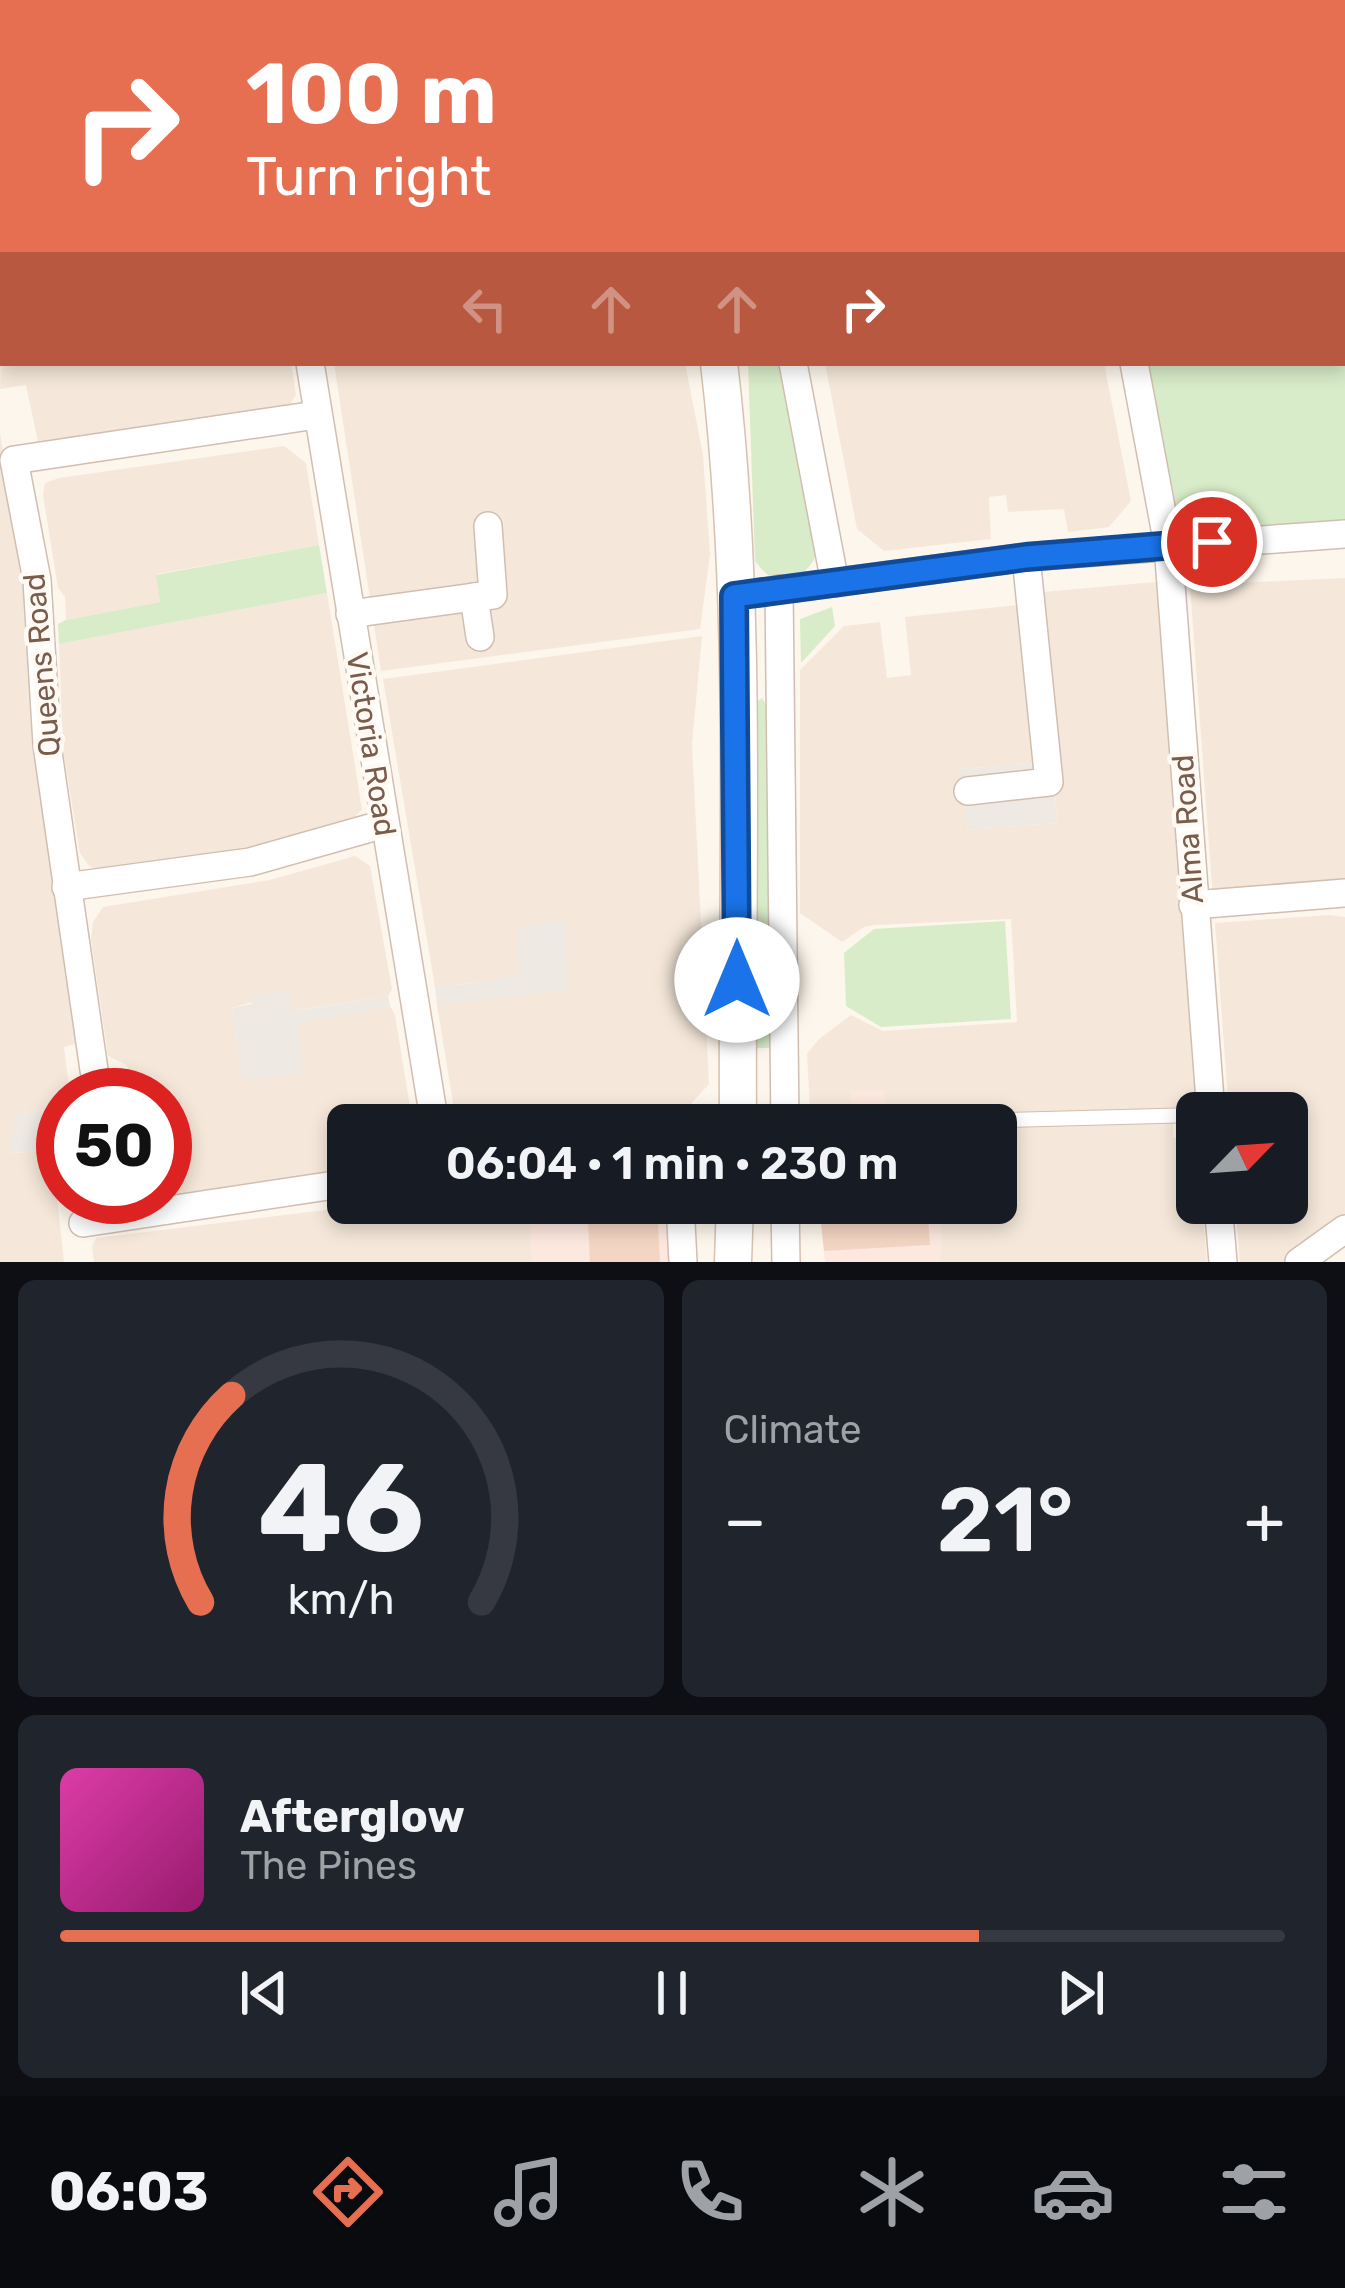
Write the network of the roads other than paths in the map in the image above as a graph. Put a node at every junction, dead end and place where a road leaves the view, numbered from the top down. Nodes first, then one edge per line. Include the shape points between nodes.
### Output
1 (310, 366) edge
2 (718, 366) edge
3 (794, 366) edge
4 (1135, 366) edge
5 (316, 415) junction
6 (488, 526) dead end
7 (1345, 534) edge
8 (1168, 545) junction
9 (1026, 557) junction
10 (835, 583) junction
11 (779, 589) junction
12 (734, 596) junction
13 (474, 597) junction
14 (350, 614) junction
15 (480, 637) dead end
16 (968, 791) dead end
17 (384, 824) junction
18 (66, 887) junction
19 (1345, 893) edge
20 (1193, 905) junction
21 (94, 1068) edge
22 (1208, 1092) edge
23 (431, 1104) edge
24 (738, 1104) edge
25 (784, 1104) edge
26 (1176, 1115) edge
27 (1017, 1120) edge
28 (327, 1186) edge
29 (192, 1207) edge
30 (681, 1224) edge
31 (734, 1224) edge
32 (785, 1224) edge
33 (1220, 1224) edge
34 (1345, 1229) edge
35 (683, 1262) edge
36 (733, 1262) edge
37 (786, 1262) edge
38 (1223, 1262) edge
39 (1299, 1262) edge

1 - 5 street, Victoria Road
2 - 12 main road
3 - 10 street
4 - 8 street, Alma Road
5 - 14 street, Victoria Road
5 - 18 street, Queens Road via 14,460 37,580
6 - 13 street via 493,596
7 - 8 street
8 - 9 street
8 - 20 street, Alma Road
9 - 10 street
9 - 16 street via 1048,782
10 - 11 street
11 - 12 street
11 - 25 street
12 - 24 main road
13 - 14 street
13 - 15 street
14 - 17 street, Victoria Road
17 - 18 street via 250,862
17 - 23 street, Victoria Road
18 - 21 street, Queens Road
19 - 20 street
20 - 22 street, Alma Road
26 - 27 lane
28 - 29 street
30 - 35 street
31 - 36 main road
32 - 37 street
33 - 38 street
34 - 39 street

